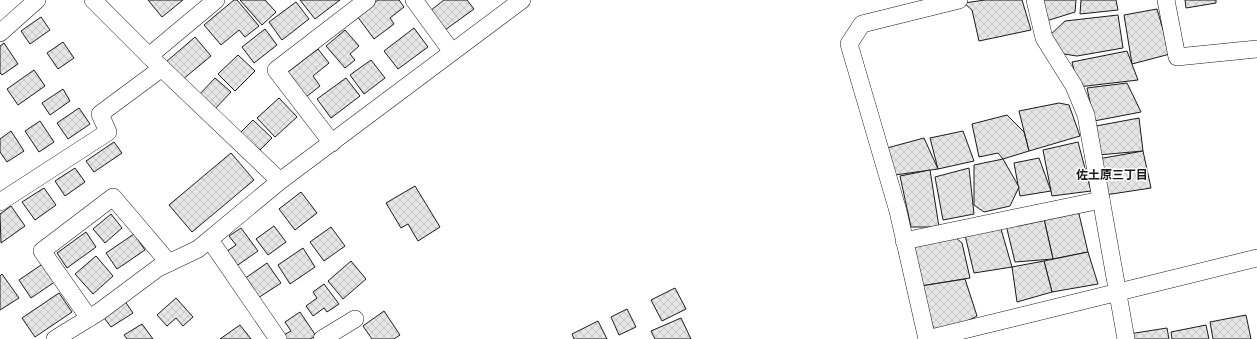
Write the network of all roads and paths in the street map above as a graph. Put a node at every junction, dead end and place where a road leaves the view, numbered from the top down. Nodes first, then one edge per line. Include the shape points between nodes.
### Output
1 (37, 0) edge
2 (93, 0) edge
3 (216, 0) edge
4 (367, 0) edge
5 (414, 0) edge
6 (522, 0) edge
7 (959, 0) edge
8 (1035, 0) edge
9 (1166, 0) edge
10 (0, 33) edge
11 (1257, 49) edge
12 (452, 52) junction
13 (149, 56) junction
14 (162, 68) junction
15 (332, 143) junction
16 (280, 181) junction
17 (1101, 200) junction
18 (0, 202) edge
19 (210, 240) junction
20 (904, 241) junction
21 (1257, 258) edge
22 (169, 263) junction
23 (1117, 292) junction
24 (89, 318) junction
25 (355, 319) dead end
26 (55, 339) edge
27 (278, 339) edge
28 (322, 339) edge
29 (927, 339) edge
30 (1126, 339) edge

1 - 10 street
2 - 13 street
3 - 13 street
4 - 15 street via 276,70
5 - 12 street
6 - 12 street
7 - 20 street via 862,24 849,44 898,211
8 - 17 street via 1044,38 1074,86 1086,115
9 - 11 street via 1177,58
12 - 15 street
13 - 14 street
14 - 16 street
14 - 18 street via 100,114 108,132
15 - 16 street
16 - 19 street
17 - 20 street
17 - 23 street
19 - 22 street
19 - 27 street
20 - 29 street
21 - 23 street
22 - 24 street
22 - 24 street via 113,197 42,251
23 - 29 street
23 - 30 street
24 - 26 street
25 - 28 street

